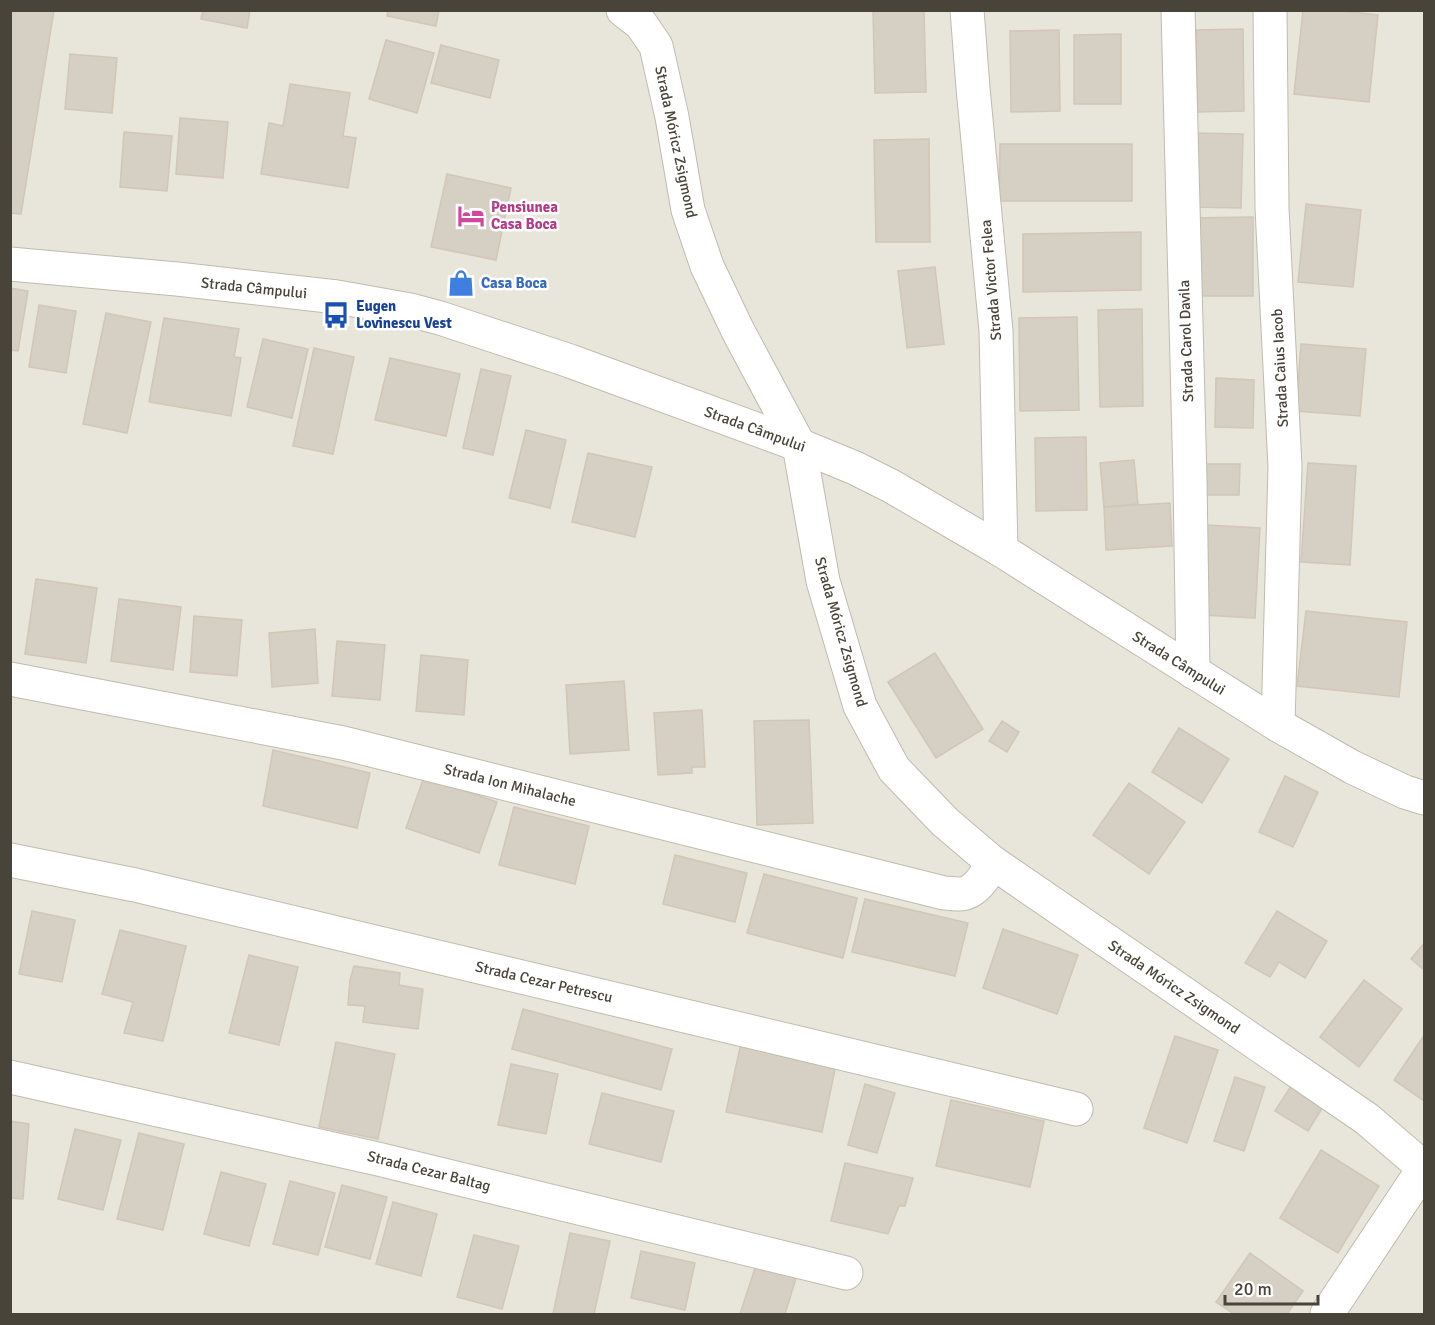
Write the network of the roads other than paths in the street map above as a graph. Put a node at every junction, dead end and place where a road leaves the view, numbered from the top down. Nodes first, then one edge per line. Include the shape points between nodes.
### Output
1 (623, 10) edge
2 (967, 10) edge
3 (1178, 10) edge
4 (1270, 10) edge
5 (10, 264) edge
6 (799, 445) junction
7 (1000, 550) junction
8 (1192, 672) junction
9 (10, 679) edge
10 (1278, 725) junction
11 (1425, 798) edge
12 (10, 860) edge
13 (992, 862) junction
14 (10, 1077) edge
15 (1076, 1109) dead end
16 (1425, 1168) edge
17 (846, 1274) dead end
18 (1327, 1314) edge

1 - 6 street, Strada Móricz Zsigmond via 641,24 656,46 688,210 707,266
2 - 7 street, Strada Victor Felea via 996,331
3 - 8 street, Strada Carol Davila
4 - 10 street, Strada Caius Iacob via 1272,208 1285,467
5 - 6 street, Strada Câmpului via 325,296 410,310 570,361
6 - 7 street, Strada Câmpului via 891,486
6 - 13 street, Strada Móricz Zsigmond via 823,581 860,706 894,769 945,822
7 - 8 street, Strada Câmpului
8 - 10 street, Strada Câmpului
9 - 13 street, Strada Ion Mihalache via 343,743 944,893 962,894 978,885
10 - 11 street, Strada Câmpului via 1352,767
12 - 15 street, Strada Cezar Petrescu via 135,885
13 - 16 street, Strada Móricz Zsigmond via 1367,1119
14 - 17 street, Strada Cezar Baltag via 378,1159
16 - 18 street

